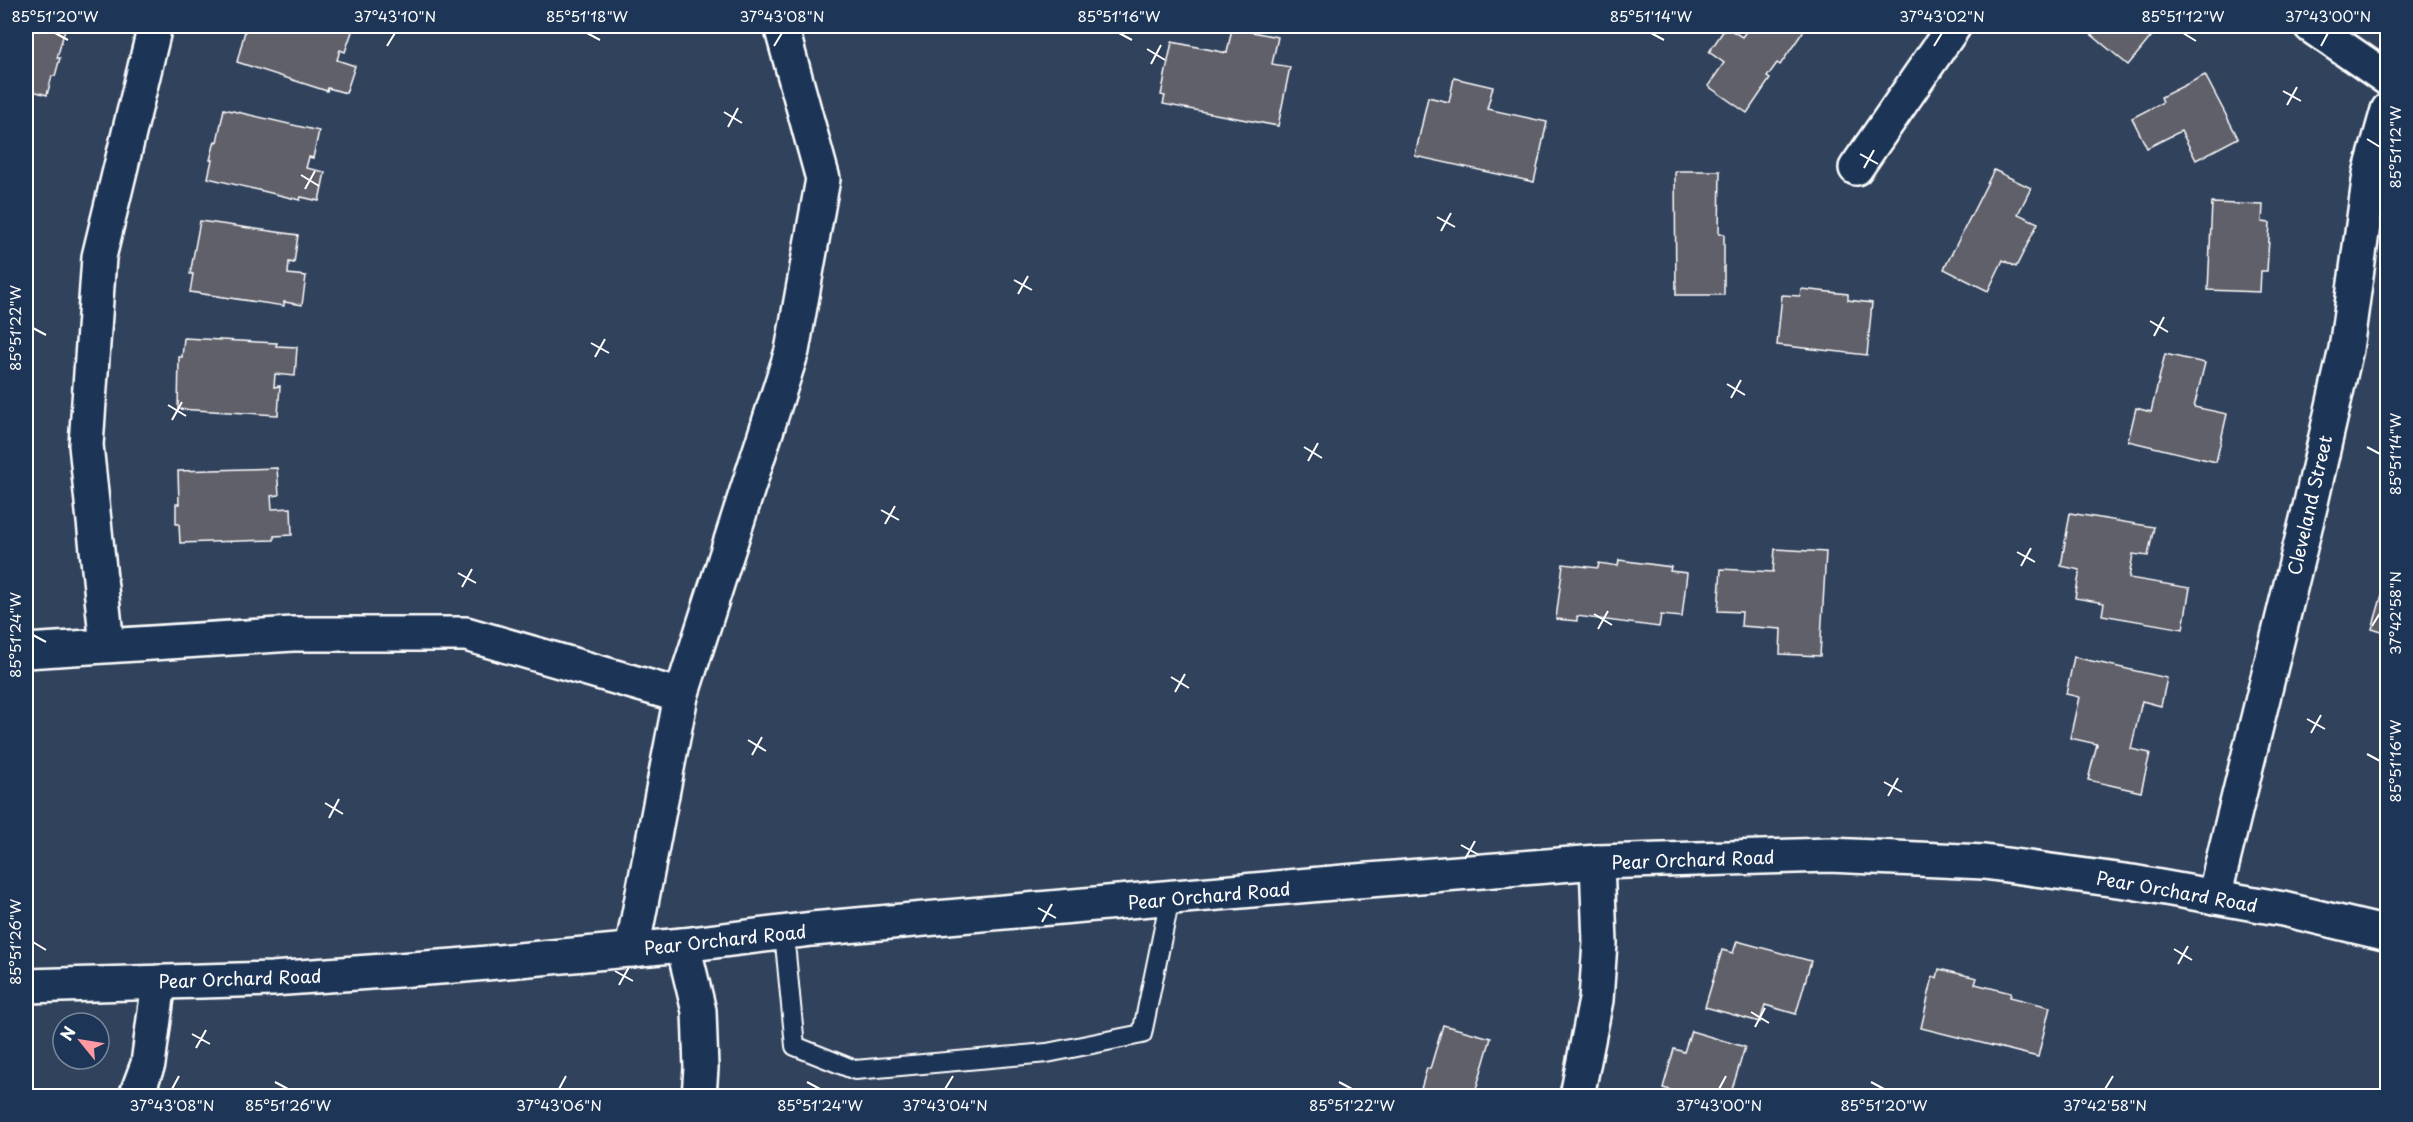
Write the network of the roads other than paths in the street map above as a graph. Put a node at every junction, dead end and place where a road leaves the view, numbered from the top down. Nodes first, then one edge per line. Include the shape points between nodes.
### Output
1 (155, 26) edge
2 (780, 26) edge
3 (1954, 26) edge
4 (2311, 26) edge
5 (2388, 79) edge
6 (2388, 111) edge
7 (1856, 168) dead end
8 (107, 645) junction
9 (26, 651) edge
10 (681, 696) junction
11 (1597, 862) junction
12 (2214, 897) junction
13 (1170, 898) junction
14 (784, 933) junction
15 (2388, 934) edge
16 (683, 945) junction
17 (632, 950) junction
18 (159, 982) junction
19 (26, 986) edge
20 (136, 1096) edge
21 (699, 1096) edge
22 (1577, 1096) edge

1 - 8 street via 99,257 86,445
2 - 10 street via 823,179 792,351
3 - 7 street
4 - 5 street
6 - 12 street, Cleveland Street via 2370,174 2346,349
8 - 9 street
8 - 10 street via 293,634 466,634
10 - 17 street
11 - 12 street, Pear Orchard Road via 1829,855 1984,862
11 - 13 street, Pear Orchard Road
11 - 22 street via 1600,943 1596,1000
12 - 15 street, Pear Orchard Road
13 - 14 street, Pear Orchard Road
13 - 14 lane via 1142,1034 1047,1053 855,1070 795,1046
14 - 16 street, Pear Orchard Road
16 - 17 street, Pear Orchard Road
16 - 21 street via 699,1011
17 - 18 street, Pear Orchard Road via 272,979
18 - 19 street, Pear Orchard Road
18 - 20 street via 148,1064

